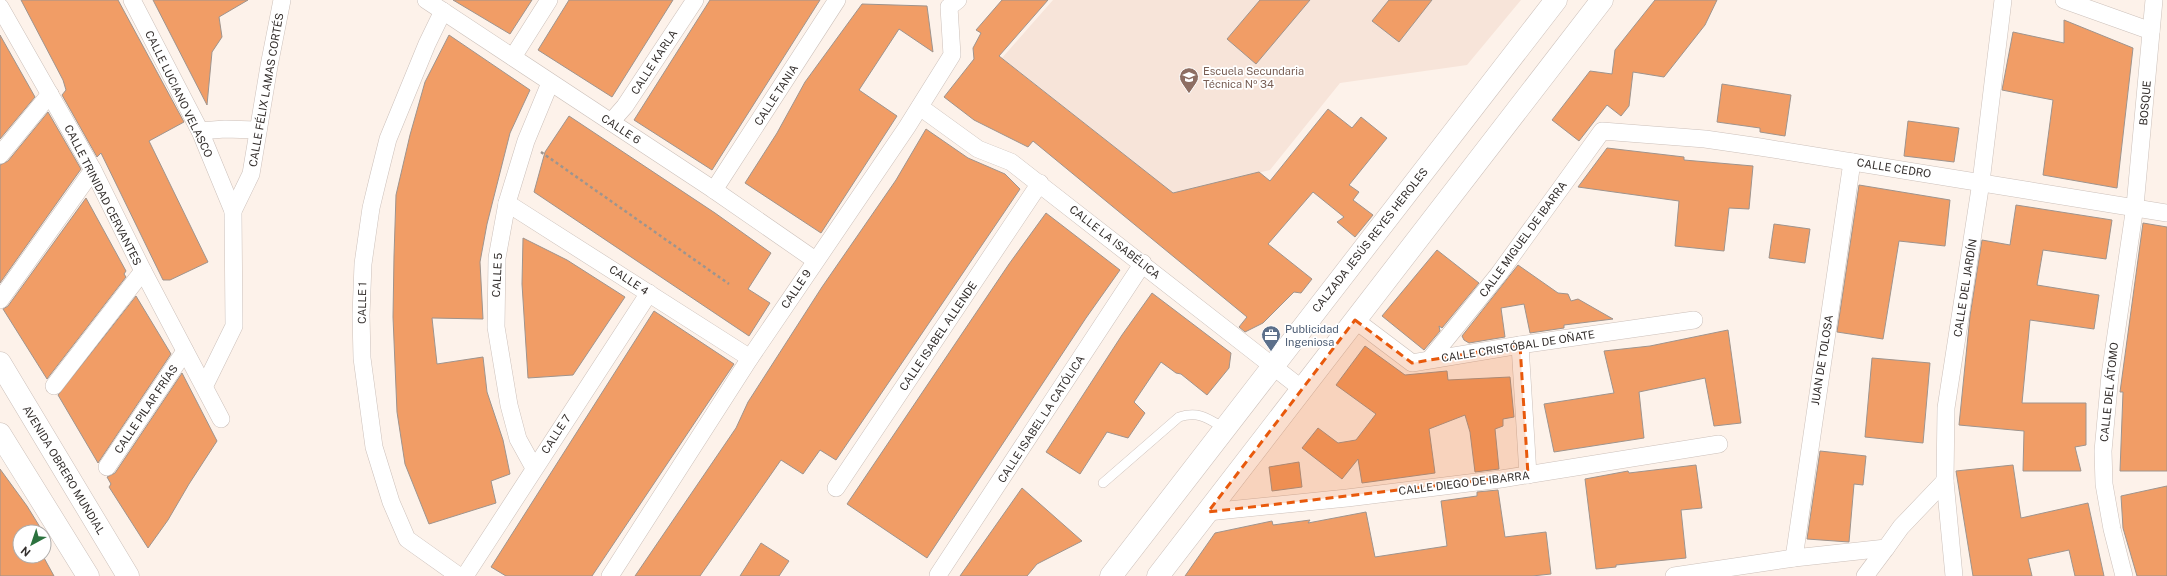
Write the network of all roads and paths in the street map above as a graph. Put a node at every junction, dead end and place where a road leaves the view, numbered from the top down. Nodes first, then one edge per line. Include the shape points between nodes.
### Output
1 (132, 0) edge
2 (282, 0) edge
3 (426, 0) edge
4 (549, 0) edge
5 (695, 0) edge
6 (837, 0) edge
7 (1556, 0) edge
8 (1602, 0) edge
9 (2003, 0) edge
10 (2064, 0) edge
11 (2154, 0) edge
12 (951, 2) edge
13 (0, 7) edge
14 (443, 11) junction
15 (2151, 31) junction
16 (513, 57) junction
17 (550, 83) junction
18 (50, 94) junction
19 (920, 107) junction
20 (611, 122) junction
21 (258, 130) junction
22 (200, 131) junction
23 (1620, 132) joint
24 (526, 141) junction
25 (0, 155) edge
26 (1852, 162) junction
27 (93, 170) junction
28 (1981, 182) junction
29 (1040, 183) junction
30 (714, 190) junction
31 (507, 203) junction
32 (2135, 206) junction
33 (233, 211) junction
34 (2167, 213) edge
35 (815, 260) junction
36 (1143, 263) junction
37 (143, 271) junction
38 (729, 284) dead end
39 (649, 293) junction
40 (0, 300) edge
41 (1355, 320) junction
42 (1694, 320) dead end
43 (1520, 345) junction
44 (185, 351) junction
45 (750, 358) junction
46 (1430, 359) junction
47 (0, 363) edge
48 (1273, 365) junction
49 (204, 385) junction
50 (54, 386) dead end
51 (1302, 389) junction
52 (221, 419) dead end
53 (1224, 428) junction
54 (0, 434) edge
55 (1718, 444) dead end
56 (107, 467) dead end
57 (534, 468) junction
58 (1528, 475) junction
59 (1945, 481) junction
60 (1103, 483) dead end
61 (836, 488) dead end
62 (1208, 512) junction
63 (1886, 548) junction
64 (1794, 558) junction
65 (938, 575) edge
66 (88, 576) edge
67 (128, 576) edge
68 (459, 576) edge
69 (465, 576) edge
70 (610, 576) edge
71 (1111, 576) edge
72 (1158, 576) edge
73 (1674, 576) edge
74 (1865, 576) edge
75 (1954, 576) edge
76 (2124, 576) edge

1 - 22 street, CALLE LUCIANO VELASCO
2 - 21 street, CALLE FÉLIX LAMAS CORTÉS
3 - 14 street, CALLE 6
4 - 16 street
5 - 20 street, CALLE KARLA via 625,106
6 - 30 street, CALLE TANIA
7 - 48 street, CALZADA JESÚS REYES HEROLES
8 - 41 street
9 - 28 street, CALLE DEL JARDÍN
10 - 15 street
11 - 15 street, BOSQUE
12 - 19 street, CALLE 9 via 952,55
13 - 18 street, CALLE TRINIDAD CERVANTES
14 - 16 street, CALLE 6
14 - 68 street, CALLE 1 via 388,139 371,208 363,264 362,358 374,447 391,502 407,539
15 - 32 street, BOSQUE
16 - 17 street, CALLE 6
17 - 20 street, CALLE 6
17 - 24 street, CALLE 5
18 - 25 street
18 - 27 street, CALLE TRINIDAD CERVANTES
19 - 29 street, CALLE LA ISABÉLICA via 978,149 1011,162
19 - 35 street, CALLE 9
20 - 30 street, CALLE 6
21 - 22 street
21 - 33 street, CALLE FÉLIX LAMAS CORTÉS via 251,174
22 - 33 street, CALLE LUCIANO VELASCO
23 - 26 street, CALLE CEDRO via 1704,139
23 - 46 street, CALLE MIGUEL DE IBARRA via 1602,131 1498,275
24 - 31 street, CALLE 5
24 - 38 path
26 - 28 street, CALLE CEDRO
26 - 64 street, JUAN DE TOLOSA
27 - 37 street, CALLE TRINIDAD CERVANTES
27 - 40 street
28 - 32 street, CALLE CEDRO
28 - 59 street, CALLE DEL JARDÍN via 1946,408
29 - 36 street, CALLE LA ISABÉLICA
29 - 61 street, CALLE ISABEL ALLENDE
30 - 35 street, CALLE 6
31 - 39 street, CALLE 4
31 - 57 street, CALLE 5 via 496,258 496,327 516,432
32 - 34 street, CALLE CEDRO
32 - 76 street, CALLE DEL ÁTOMO via 2110,375 2103,451 2104,484
33 - 49 street, CALLE FÉLIX LAMAS CORTÉS via 234,326
35 - 45 street, CALLE 9
36 - 48 street, CALLE LA ISABÉLICA
36 - 65 street, CALLE ISABEL LA CATÓLICA
37 - 44 street, CALLE TRINIDAD CERVANTES
37 - 50 street
39 - 45 street, CALLE 4
39 - 57 street, CALLE 7
41 - 46 street, CALLE CRISTÓBAL DE OÑATE via 1412,363
41 - 51 street
42 - 43 street, CALLE CRISTÓBAL DE OÑATE
43 - 46 street, CALLE CRISTÓBAL DE OÑATE
43 - 58 street
44 - 49 street, CALLE TRINIDAD CERVANTES
44 - 56 street, CALLE PILAR FRÍAS
45 - 70 street, CALLE 9
47 - 67 street, AVENIDA OBRERO MUNDIAL
48 - 51 street, CALLE LA ISABÉLICA
48 - 53 street, CALZADA JESÚS REYES HEROLES
49 - 52 street, CALLE TRINIDAD CERVANTES
51 - 62 street
53 - 60 lane via 1206,417 1191,413 1179,416
53 - 71 street, CALZADA JESÚS REYES HEROLES
54 - 66 street
55 - 58 street, CALLE DIEGO DE IBARRA
57 - 69 street, CALLE 7
58 - 62 street, CALLE DIEGO DE IBARRA via 1347,498
59 - 63 street via 1901,527
59 - 75 street, CALLE DEL JARDÍN
62 - 72 street
63 - 64 street
63 - 74 street
64 - 73 street

